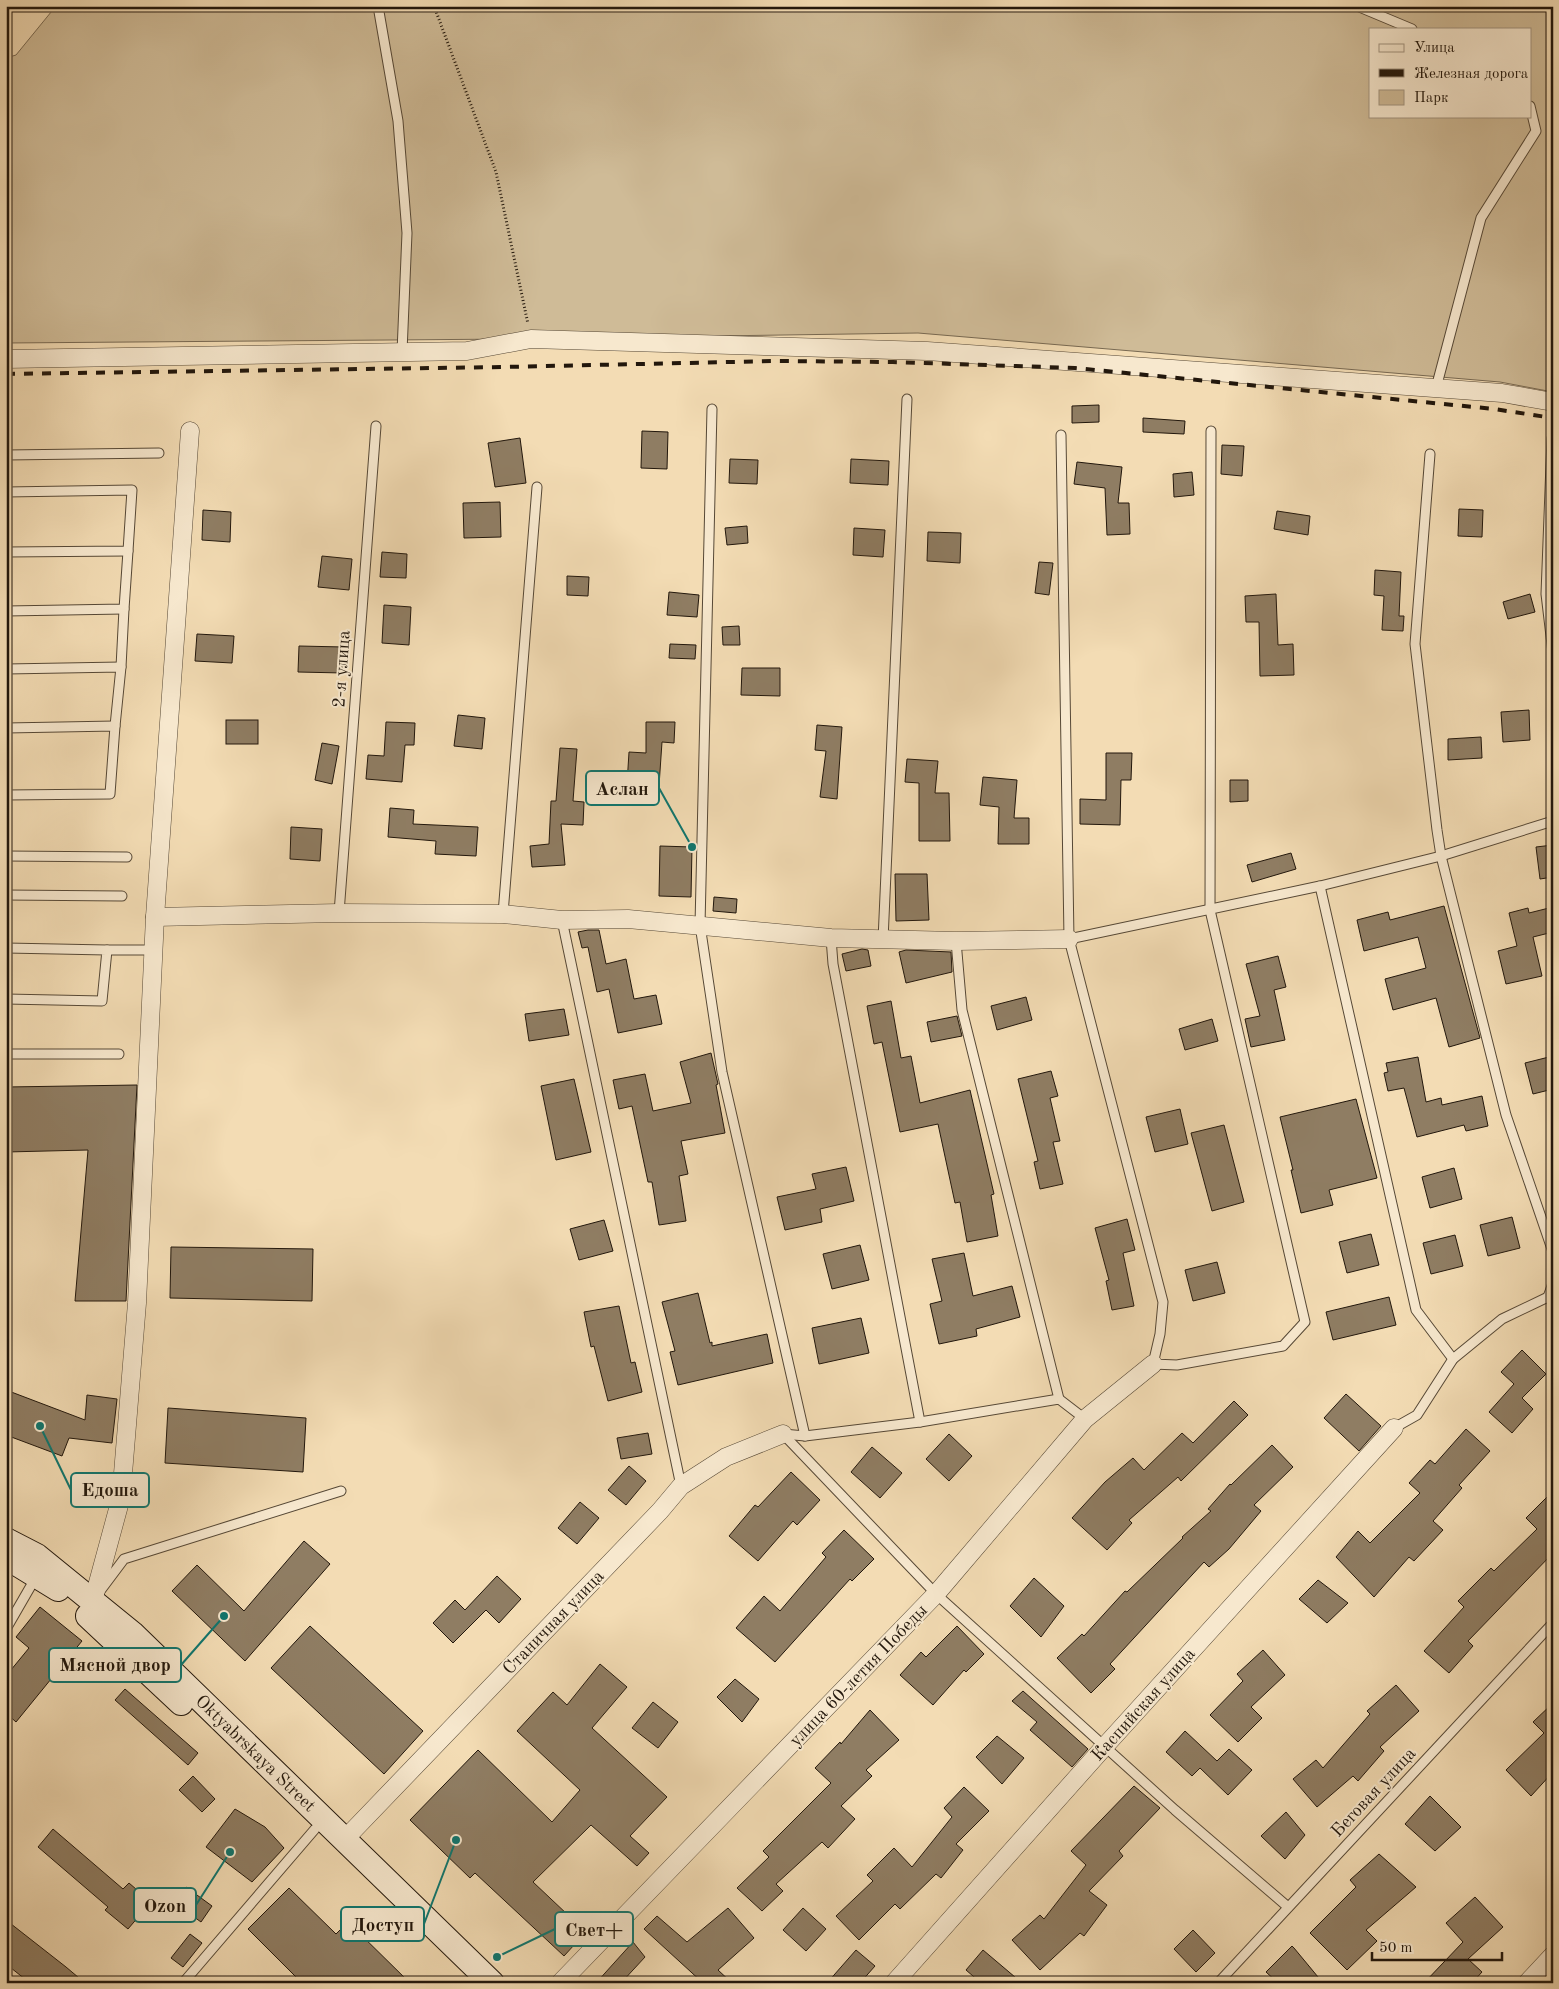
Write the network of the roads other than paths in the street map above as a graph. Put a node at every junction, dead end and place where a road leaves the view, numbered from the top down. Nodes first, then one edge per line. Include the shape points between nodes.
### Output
1 (378, 6) edge
2 (1358, 6) edge
3 (1410, 28) edge
4 (1532, 114) edge
5 (402, 352) junction
6 (6, 359) edge
7 (1436, 388) junction
8 (907, 399) dead end
9 (1553, 402) edge
10 (712, 409) dead end
11 (376, 426) dead end
12 (190, 431) dead end
13 (1211, 431) dead end
14 (1061, 435) dead end
15 (1552, 438) edge
16 (159, 453) dead end
17 (1430, 454) dead end
18 (6, 455) edge
19 (537, 487) dead end
20 (6, 492) edge
21 (128, 550) junction
22 (6, 552) edge
23 (124, 609) junction
24 (6, 611) edge
25 (1553, 653) edge
26 (121, 667) junction
27 (6, 669) edge
28 (115, 726) junction
29 (6, 728) edge
30 (6, 795) edge
31 (1553, 821) edge
32 (6, 856) edge
33 (1441, 856) junction
34 (127, 857) dead end
35 (1320, 886) junction
36 (6, 896) edge
37 (122, 896) dead end
38 (1210, 910) junction
39 (339, 913) junction
40 (503, 914) junction
41 (155, 917) junction
42 (562, 920) junction
43 (700, 925) junction
44 (831, 938) junction
45 (1069, 939) junction
46 (883, 940) junction
47 (956, 941) junction
48 (6, 948) edge
49 (107, 950) junction
50 (154, 950) junction
51 (6, 999) edge
52 (6, 1054) edge
53 (119, 1054) dead end
54 (1553, 1252) edge
55 (1553, 1283) edge
56 (1550, 1300) edge
57 (1453, 1359) junction
58 (1153, 1364) junction
59 (1059, 1399) junction
60 (1085, 1419) junction
61 (920, 1422) junction
62 (1394, 1428) joint
63 (783, 1434) junction
64 (805, 1436) junction
65 (682, 1486) junction
66 (341, 1491) dead end
67 (6, 1540) edge
68 (6, 1557) edge
69 (37, 1576) junction
70 (936, 1594) junction
71 (93, 1601) junction
72 (1553, 1623) edge
73 (6, 1629) edge
74 (1105, 1746) junction
75 (315, 1829) junction
76 (344, 1840) junction
77 (1288, 1906) junction
78 (1553, 1955) edge
79 (183, 1983) edge
80 (475, 1983) edge
81 (492, 1983) edge
82 (560, 1983) edge
83 (894, 1983) edge
84 (1218, 1983) edge
85 (1527, 1983) edge

1 - 5 lane via 398,121 407,233
2 - 3 lane
4 - 7 lane via 1536,131 1480,218
5 - 6 street
5 - 7 street via 467,351 531,339 927,350
7 - 9 street via 1502,393
8 - 46 lane
10 - 43 lane
11 - 39 lane, 2-я улица
12 - 41 street
13 - 38 lane
14 - 45 lane
15 - 25 lane via 1546,594
16 - 18 lane
17 - 33 lane via 1416,644
19 - 40 lane
20 - 21 lane via 132,490
21 - 22 lane
21 - 23 lane
23 - 24 lane
23 - 26 lane
26 - 27 lane
26 - 28 lane
28 - 29 lane
28 - 30 lane via 110,794
31 - 33 lane
32 - 34 lane
33 - 35 lane
33 - 54 lane via 1506,1115
35 - 38 lane
35 - 57 lane via 1416,1310
36 - 37 lane
38 - 45 lane
38 - 58 lane via 1305,1322 1283,1346 1177,1365
39 - 40 street
39 - 41 street
40 - 42 street
41 - 50 street
42 - 43 street via 628,918
42 - 65 lane
43 - 44 street
43 - 64 lane via 722,1072
44 - 46 street
44 - 61 lane via 832,964
45 - 47 street
45 - 58 lane via 1163,1302
46 - 47 street
47 - 59 lane via 962,1010
48 - 49 lane
49 - 50 lane
49 - 51 lane via 102,1001
50 - 71 street via 137,1302 121,1498
52 - 53 lane
55 - 56 lane
56 - 57 lane via 1502,1318
57 - 62 lane via 1417,1415
58 - 60 street, улица 60-летия Победы
59 - 60 lane
59 - 61 lane
60 - 70 street, улица 60-летия Победы
61 - 64 lane
62 - 74 street, Каспийская улица
63 - 64 lane
63 - 65 street, Станичная улица via 726,1456
63 - 70 lane
65 - 76 street, Станичная улица
66 - 71 lane via 124,1559
67 - 71 main road, Oktyabrskaya Street via 37,1556
68 - 69 main road
69 - 73 lane
69 - 75 main road via 61,1590
70 - 74 lane
70 - 82 street, улица 60-летия Победы
71 - 76 main road, Oktyabrskaya Street via 133,1634
72 - 77 lane, Беговая улица
74 - 77 lane
74 - 83 street, Каспийская улица
75 - 79 lane
75 - 80 main road
76 - 81 main road, Oktyabrskaya Street
77 - 84 lane, Беговая улица
78 - 85 street

